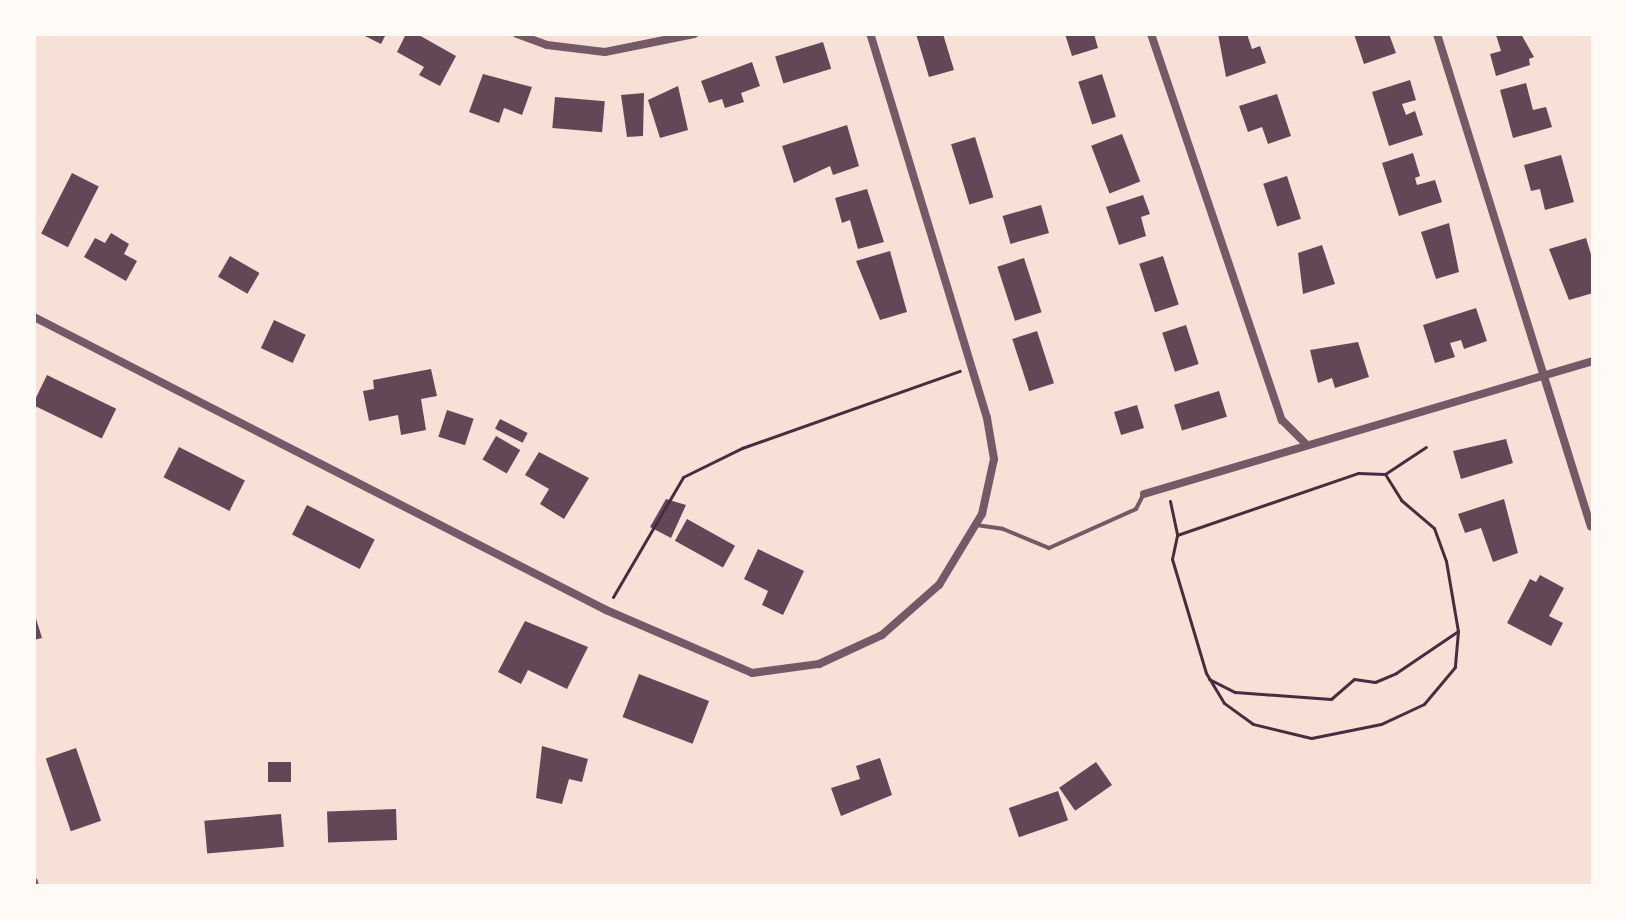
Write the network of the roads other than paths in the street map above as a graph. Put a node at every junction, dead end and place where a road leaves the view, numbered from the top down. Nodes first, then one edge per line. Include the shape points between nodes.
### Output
1 (517, 34) edge
2 (694, 34) edge
3 (870, 34) edge
4 (1151, 34) edge
5 (1437, 34) edge
6 (34, 317) edge
7 (1593, 361) edge
8 (1542, 377) junction
9 (1307, 445) junction
10 (1144, 494) joint
11 (976, 525) junction
12 (1591, 527) edge

1 - 2 street via 547,45 605,52
3 - 11 street via 972,367 994,459
4 - 9 street via 1282,420
5 - 8 street
6 - 11 street via 606,610 752,673 849,653 904,618 939,585
7 - 8 street
8 - 9 street
8 - 12 street
9 - 10 street
10 - 11 lane via 1136,509 1049,548

